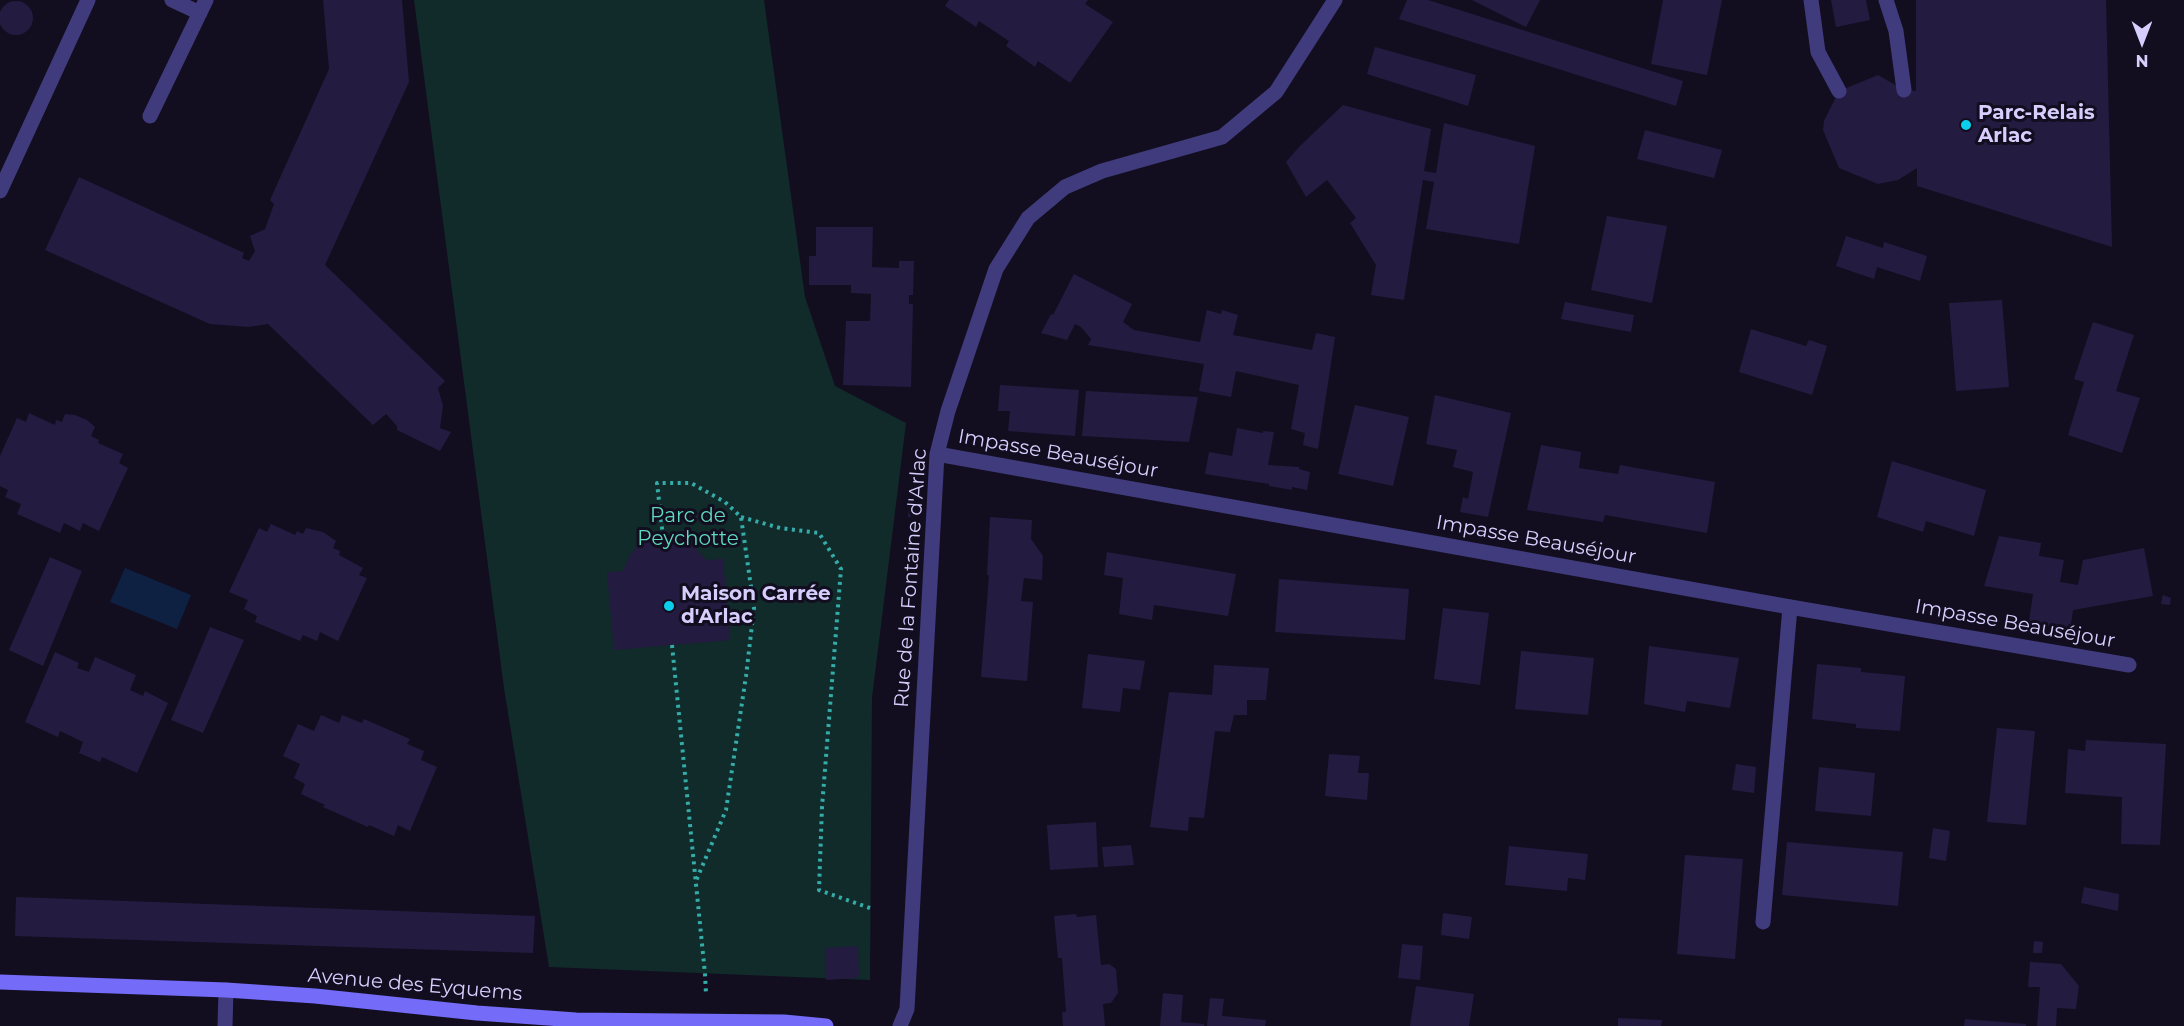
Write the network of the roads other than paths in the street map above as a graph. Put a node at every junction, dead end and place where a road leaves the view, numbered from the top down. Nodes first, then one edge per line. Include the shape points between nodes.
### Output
1 (88, 0) edge
2 (172, 0) edge
3 (1335, 0) edge
4 (1811, 0) edge
5 (1886, 0) edge
6 (203, 6) edge
7 (1904, 90) dead end
8 (1839, 91) dead end
9 (150, 116) dead end
10 (0, 191) edge
11 (937, 454) junction
12 (1790, 607) junction
13 (2129, 665) dead end
14 (1763, 922) dead end
15 (0, 982) edge
16 (226, 990) junction
17 (225, 1026) edge
18 (826, 1026) edge
19 (900, 1026) edge

1 - 10 street
2 - 6 street
3 - 11 street, Rue de la Fontaine d'Arlac via 1276,92 1222,137 1102,171 1065,188 1028,218 996,269
4 - 8 street via 1818,52
5 - 7 street via 1896,31
6 - 9 street
11 - 12 street, Impasse Beauséjour
11 - 19 street, Rue de la Fontaine d'Arlac via 907,1009
12 - 13 street, Impasse Beauséjour
12 - 14 street
15 - 16 street, Avenue des Eyquems
16 - 17 street
16 - 18 street, Avenue des Eyquems via 576,1020

